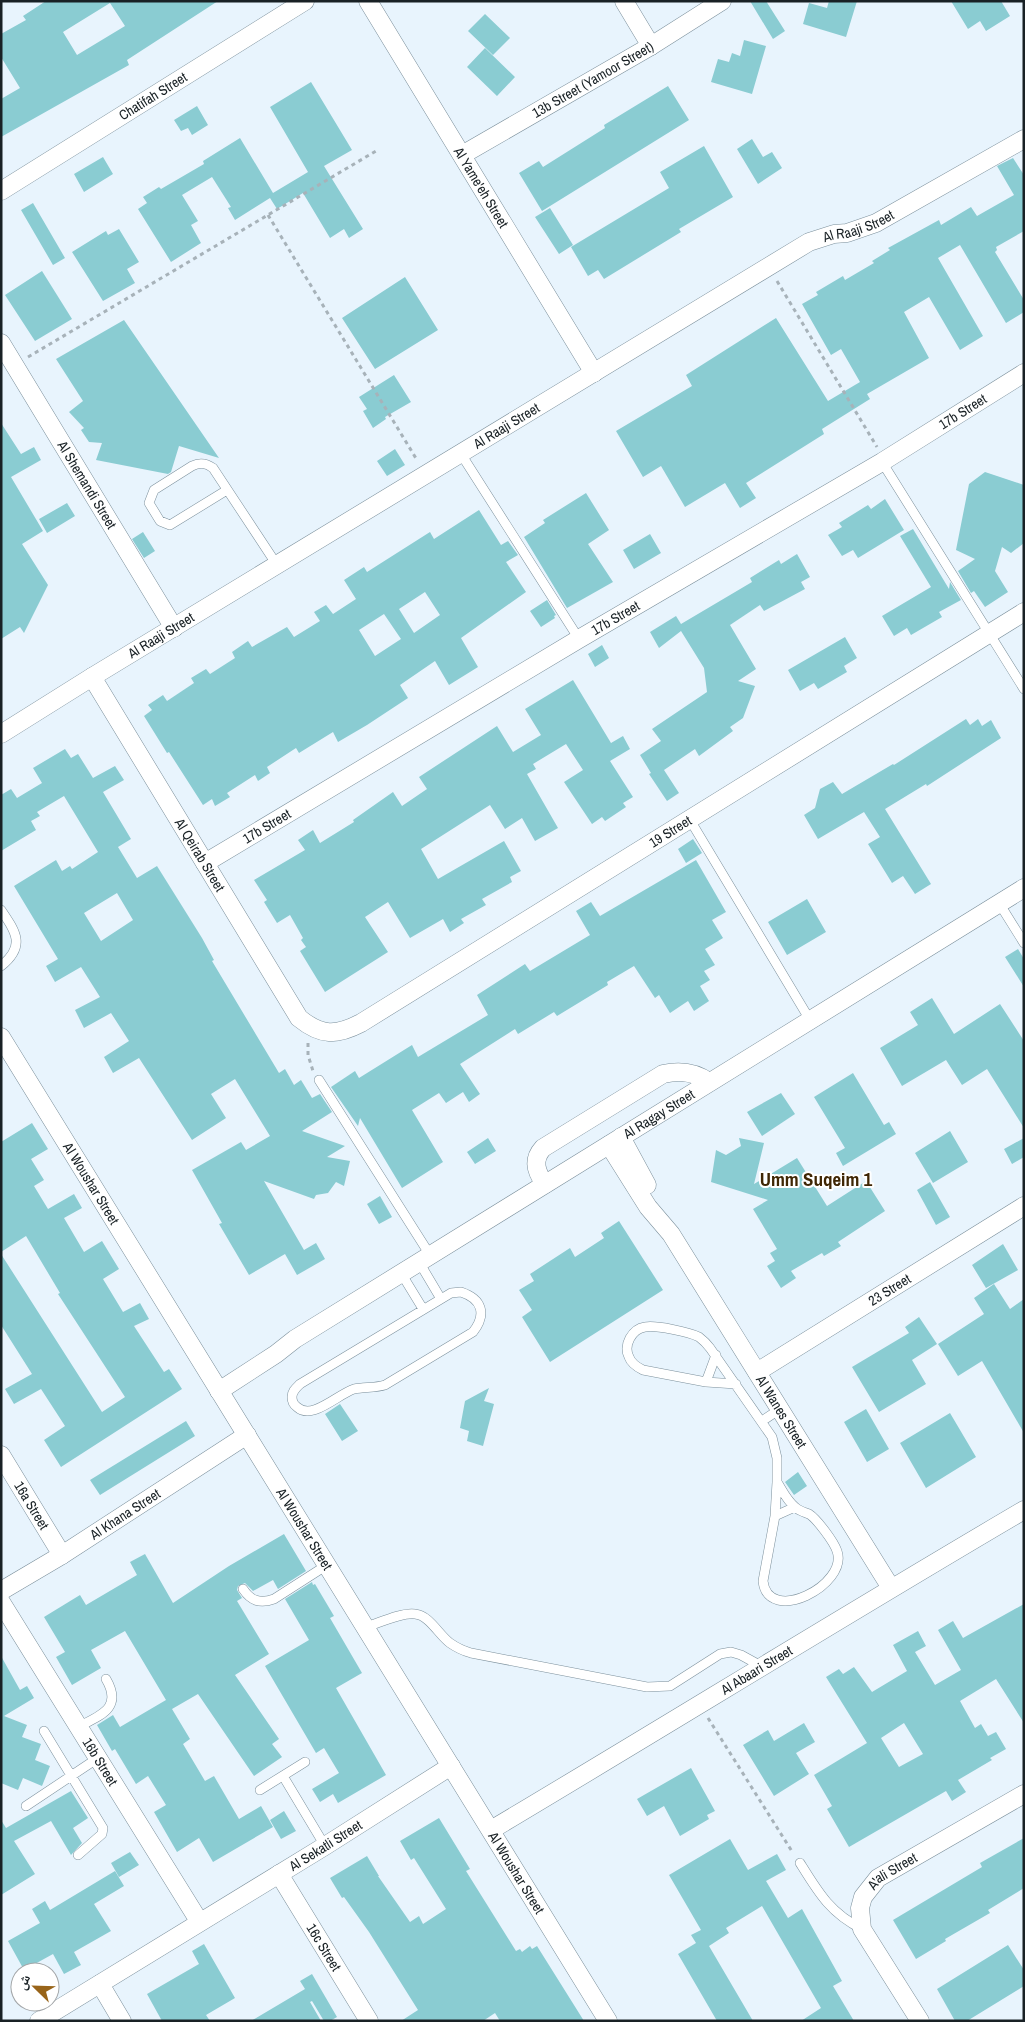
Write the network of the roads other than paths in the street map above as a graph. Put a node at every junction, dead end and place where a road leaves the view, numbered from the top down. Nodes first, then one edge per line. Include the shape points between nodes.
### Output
1 (305, 1) edge
2 (368, 1) edge
3 (624, 1) edge
4 (722, 1) edge
5 (651, 46) junction
6 (1024, 139) edge
7 (462, 155) junction
8 (1, 191) edge
9 (1, 342) edge
10 (594, 372) junction
11 (1024, 373) edge
12 (461, 454) junction
13 (884, 461) junction
14 (227, 490) junction
15 (277, 565) junction
16 (1024, 612) edge
17 (174, 628) junction
18 (989, 634) junction
19 (578, 639) junction
20 (92, 677) junction
21 (1024, 689) edge
22 (1, 734) edge
23 (690, 820) junction
24 (206, 863) junction
25 (1024, 888) edge
26 (999, 903) junction
27 (1, 910) edge
28 (1024, 943) edge
29 (1, 966) edge
30 (810, 1020) junction
31 (311, 1028) joint
32 (1, 1037) edge
33 (319, 1080) road end
34 (710, 1082) junction
35 (615, 1141) junction
36 (545, 1184) junction
37 (1024, 1206) edge
38 (425, 1258) junction
39 (401, 1273) junction
40 (441, 1299) junction
41 (423, 1310) junction
42 (716, 1355) junction
43 (757, 1372) junction
44 (706, 1382) junction
45 (736, 1384) junction
46 (216, 1385) junction
47 (780, 1409) junction
48 (762, 1421) junction
49 (247, 1435) junction
50 (1, 1455) edge
51 (776, 1482) junction
52 (795, 1507) junction
53 (1024, 1510) edge
54 (775, 1516) junction
55 (62, 1555) junction
56 (327, 1565) junction
57 (891, 1588) junction
58 (243, 1589) dead end
59 (1, 1591) edge
60 (1, 1602) edge
61 (366, 1628) junction
62 (761, 1666) junction
63 (106, 1679) dead end
64 (78, 1727) junction
65 (44, 1731) dead end
66 (98, 1758) junction
67 (305, 1762) dead end
68 (451, 1766) junction
69 (72, 1775) junction
70 (283, 1776) junction
71 (260, 1790) dead end
72 (1024, 1794) edge
73 (26, 1806) dead end
74 (491, 1830) junction
75 (325, 1846) junction
76 (78, 1855) dead end
77 (800, 1863) road end
78 (279, 1874) junction
79 (199, 1921) junction
80 (862, 1929) junction
81 (100, 1984) junction
82 (40, 2021) edge
83 (122, 2021) edge
84 (369, 2021) edge
85 (608, 2021) edge
86 (920, 2021) edge

1 - 8 street, Chatifah Street
2 - 7 street, Al Yame'eh Street
3 - 5 street
4 - 5 street, 13b Street (Yamoor Street)
5 - 7 street, 13b Street (Yamoor Street)
6 - 10 street, Al Raaji Street via 876,222 847,234 834,234 810,242
7 - 10 street, Al Yame'eh Street
9 - 17 street, Al Shemandi Street
10 - 12 street, Al Raaji Street
11 - 13 street, 17b Street
12 - 15 street, Al Raaji Street
12 - 19 lane
13 - 18 lane
13 - 19 street, 17b Street
14 - 14 lane via 213,468 197,464 154,490 150,504 160,521 170,525
14 - 15 lane
15 - 17 street, Al Raaji Street
16 - 18 street, 19 Street
17 - 20 street, Al Raaji Street
18 - 21 lane
18 - 23 street, 19 Street
19 - 24 street, 17b Street
20 - 22 street, Al Raaji Street
20 - 24 street, Al Qeirab Street
23 - 30 lane
23 - 31 street, 19 Street via 345,1032 327,1033
24 - 31 street, Al Qeirab Street via 299,1018
25 - 26 street, Al Ragay Street
26 - 28 lane
26 - 30 street, Al Ragay Street
27 - 29 lane via 16,937 11,958
30 - 34 street, Al Ragay Street
32 - 46 street, Al Woushar Street
33 - 38 lane
34 - 35 street, Al Ragay Street
34 - 36 street via 692,1073 663,1074 575,1128 540,1152 536,1170
35 - 36 street, Al Ragay Street
35 - 43 street, Al Wanes Street via 663,1212 672,1234
36 - 38 street, Al Ragay Street
37 - 43 street, 23 Street
38 - 39 street, Al Ragay Street
38 - 40 lane
39 - 41 lane
39 - 46 street, Al Ragay Street via 294,1339 272,1347
40 - 41 lane
40 - 41 lane via 461,1292 471,1295 479,1303 479,1324 473,1332 390,1383 353,1390 310,1412 295,1406 292,1398 300,1384
42 - 44 lane
42 - 44 lane via 704,1341 689,1334 644,1327 629,1338 627,1348 634,1365 643,1370
42 - 45 lane
43 - 47 street, Al Wanes Street
44 - 45 lane
45 - 48 lane
46 - 49 street, Al Woushar Street
47 - 48 lane
47 - 57 street, Al Wanes Street
48 - 51 lane via 775,1447
49 - 55 street, Al Khana Street
49 - 56 street, Al Woushar Street
50 - 55 street, 16a Street
51 - 52 lane
51 - 54 lane
52 - 54 lane
52 - 54 lane via 814,1518 836,1549 839,1560 829,1580 795,1600 773,1599 764,1588
53 - 57 street, Al Abaari Street
55 - 59 street, Al Khana Street
56 - 58 lane via 265,1602 248,1597
56 - 61 street, Al Woushar Street
57 - 62 street, Al Abaari Street
60 - 64 street, 16b Street
61 - 62 lane via 416,1614 424,1617 449,1643 471,1653 647,1687 670,1686 720,1654 730,1652
61 - 68 street, Al Woushar Street
62 - 74 street, Al Abaari Street
63 - 64 lane via 113,1695 111,1704 106,1712
64 - 66 street, 16b Street
65 - 69 lane
66 - 69 lane
66 - 79 street, 16b Street
67 - 70 lane
68 - 74 street, Al Woushar Street
68 - 75 street, Al Sekatli Street
69 - 73 lane
69 - 76 lane via 103,1828 102,1834
70 - 71 lane
70 - 75 lane
72 - 80 street, A'ali Street via 878,1878 863,1897 860,1908
74 - 85 street, Al Woushar Street
75 - 78 street, Al Sekatli Street
77 - 80 lane via 836,1913
78 - 79 street, Al Sekatli Street
78 - 84 street, 16c Street
79 - 81 street, Al Sekatli Street
80 - 86 street, A'ali Street
81 - 82 street, Al Sekatli Street
81 - 83 street

